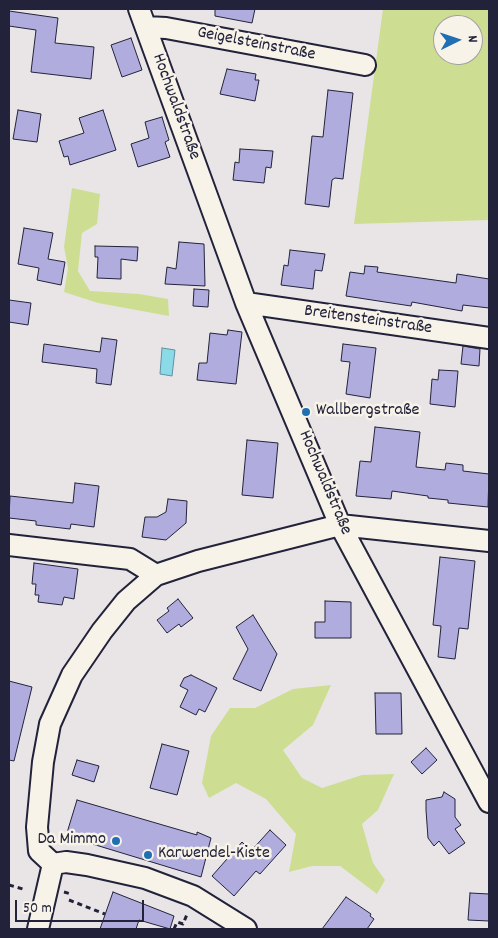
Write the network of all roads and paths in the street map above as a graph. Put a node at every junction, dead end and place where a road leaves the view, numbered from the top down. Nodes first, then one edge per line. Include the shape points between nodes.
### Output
1 (143, 18) edge
2 (365, 65) dead end
3 (246, 303) junction
4 (489, 338) edge
5 (340, 525) junction
6 (489, 541) edge
7 (9, 545) edge
8 (156, 575) junction
9 (487, 792) edge
10 (53, 864) junction
11 (9, 885) edge
12 (23, 889) dead end
13 (70, 900) dead end
14 (105, 914) dead end
15 (177, 922) dead end
16 (38, 929) edge
17 (174, 929) edge
18 (246, 929) edge

1 - 2 street, Geigelsteinstraße via 166,28
1 - 3 street, Hochwaldstraße
3 - 4 street, Breitensteinstraße
3 - 5 street, Hochwaldstraße
5 - 6 street
5 - 8 street
5 - 9 street, Hochwaldstraße
7 - 8 street via 130,558
8 - 10 street via 126,600 102,631 72,675 50,724 36,827 39,851
10 - 16 street
10 - 18 street via 86,865 145,878 193,896
11 - 12 path
13 - 14 path
15 - 17 path

